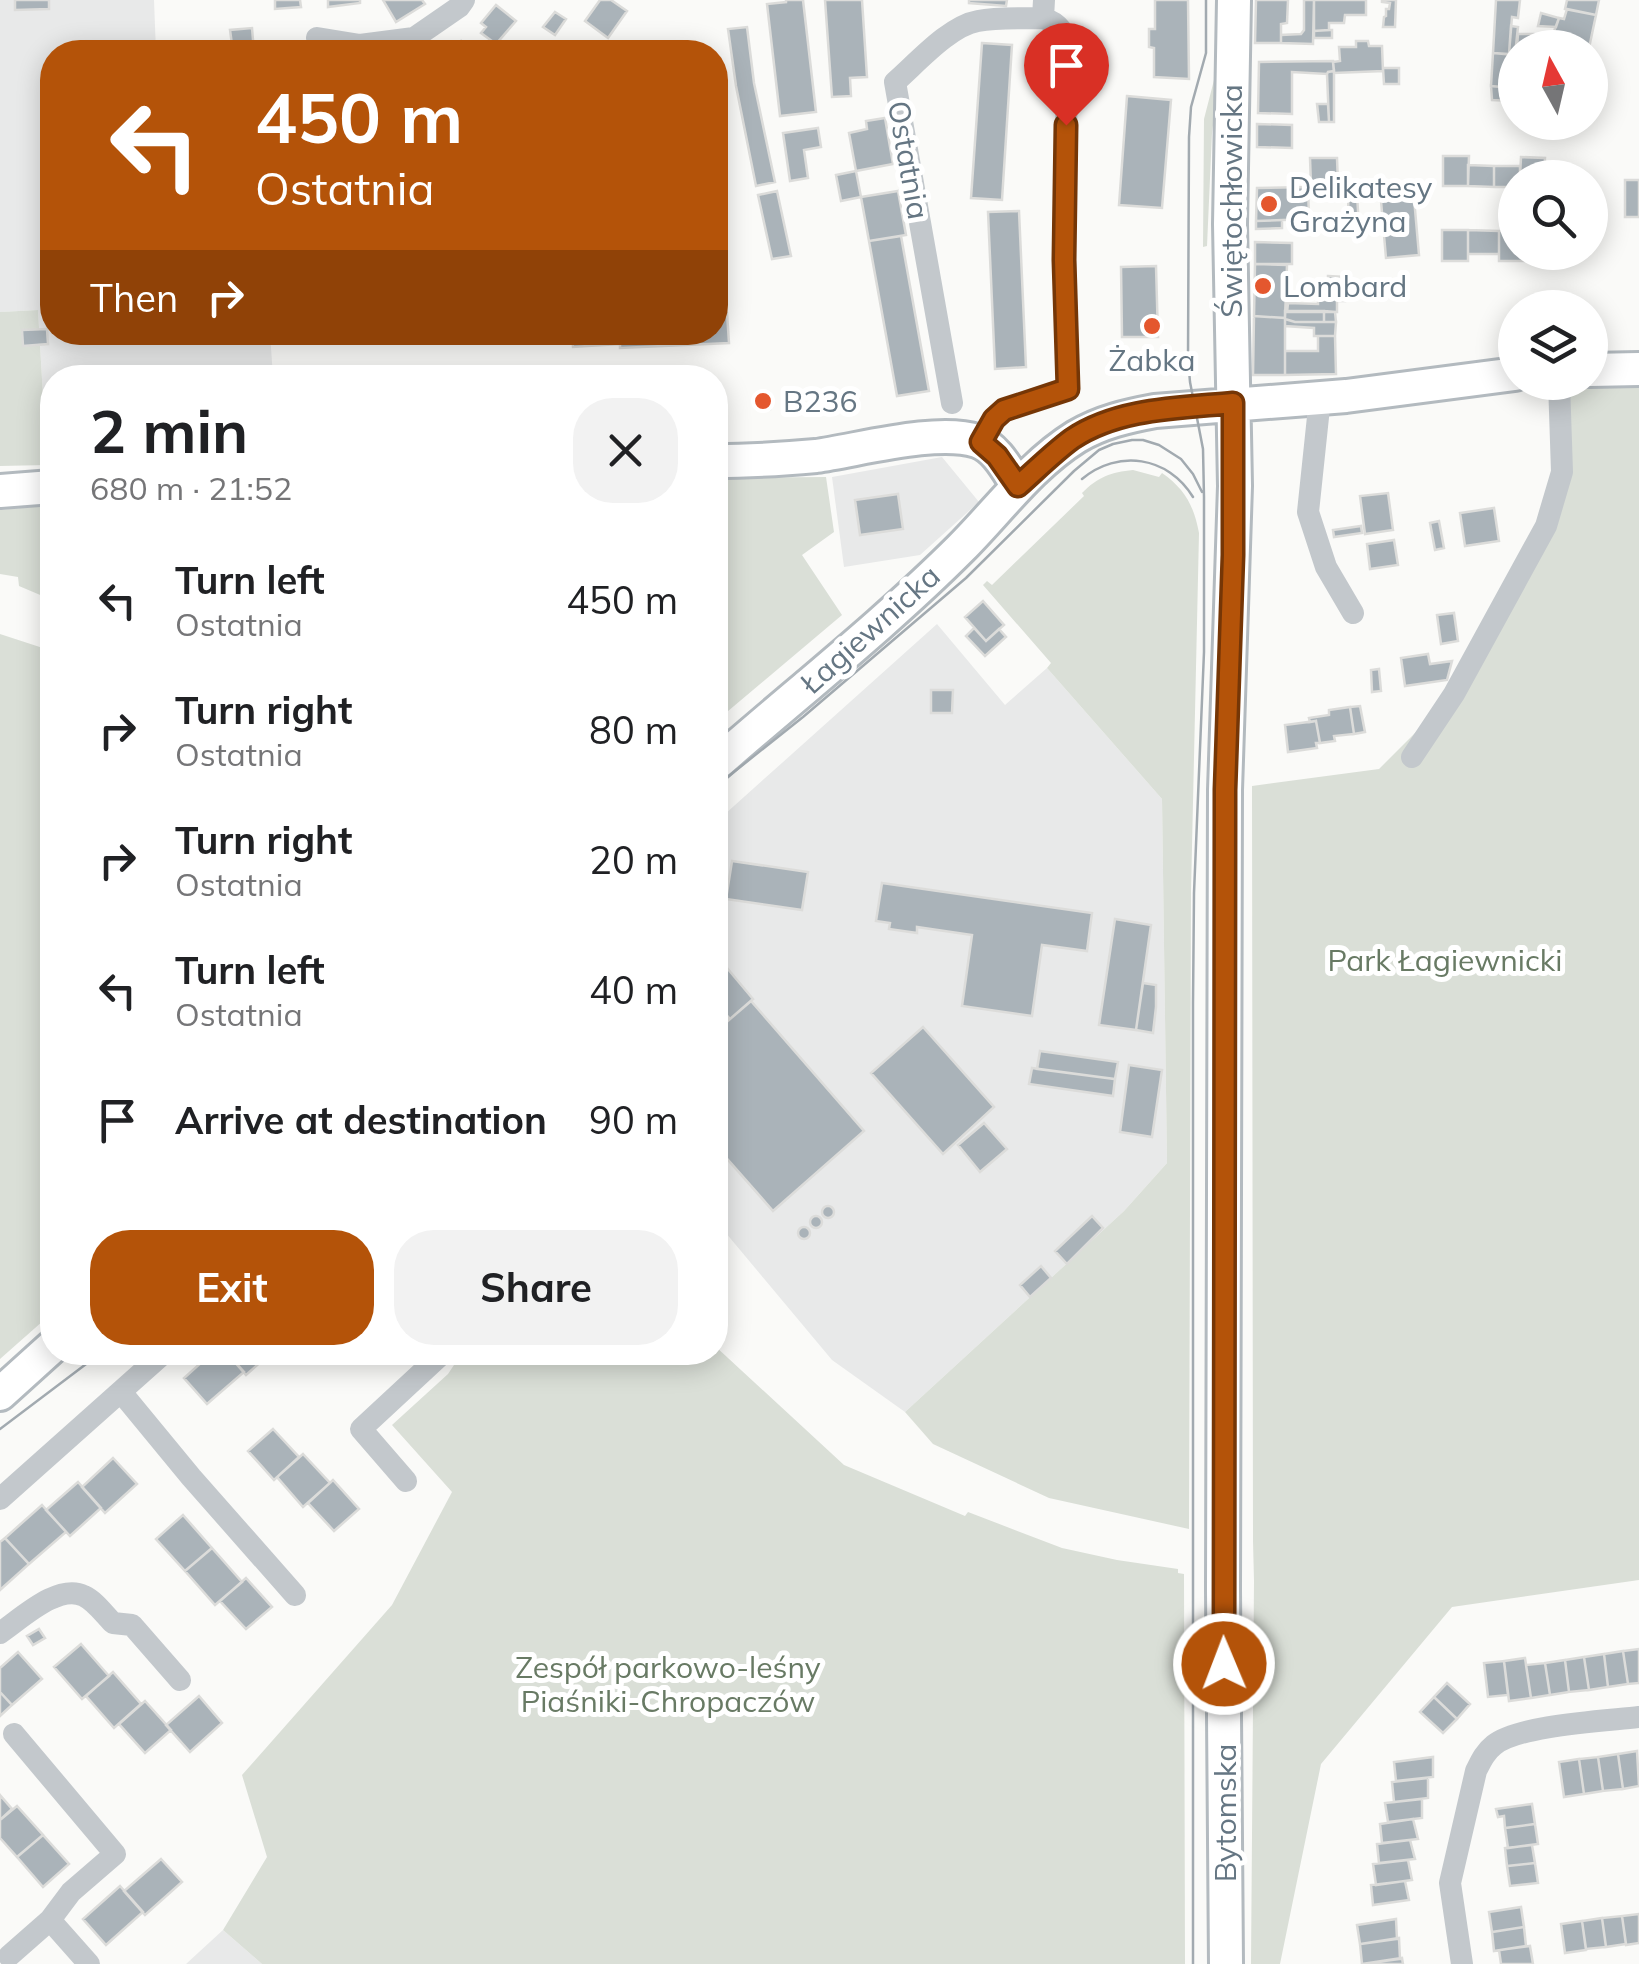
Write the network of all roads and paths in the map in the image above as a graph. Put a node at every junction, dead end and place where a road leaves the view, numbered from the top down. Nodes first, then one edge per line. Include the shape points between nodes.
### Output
1 (464, 0) edge
2 (1234, 0) edge
3 (1043, 9) edge
4 (317, 38) dead end
5 (329, 40) edge
6 (399, 40) edge
7 (1639, 369) edge
8 (1608, 370) edge
9 (1498, 376) edge
10 (1320, 398) junction
11 (1560, 400) edge
12 (952, 403) dead end
13 (1233, 403) junction
14 (981, 442) junction
15 (728, 461) edge
16 (1018, 486) junction
17 (40, 488) edge
18 (0, 492) edge
19 (1353, 613) dead end
20 (728, 754) edge
21 (1412, 757) dead end
22 (40, 1358) edge
23 (151, 1365) edge
24 (430, 1365) edge
25 (121, 1392) junction
26 (0, 1394) edge
27 (406, 1481) dead end
28 (0, 1499) edge
29 (295, 1594) dead end
30 (0, 1633) edge
31 (180, 1680) dead end
32 (1639, 1717) edge
33 (14, 1734) dead end
34 (50, 1920) junction
35 (9, 1955) edge
36 (89, 1964) edge
37 (1226, 1964) edge
38 (1462, 1964) edge

1 - 6 street via 414,38
2 - 13 main road, Świętochłowicka
3 - 12 street, Ostatnia via 962,26 895,82
3 - 14 street, Ostatnia via 1061,28 1068,49 1068,389 1004,410
4 - 5 street
7 - 8 main road
9 - 10 main road
10 - 13 main road
10 - 19 street via 1308,512 1326,567
11 - 21 street via 1562,472 1546,526
13 - 16 main road via 1099,425
13 - 37 main road, Bytomska via 1225,810
14 - 15 main road via 939,438
14 - 16 main road
16 - 20 main road, Łagiewnicka via 961,548
17 - 18 main road
22 - 26 main road
23 - 25 street
24 - 27 street via 361,1428
25 - 28 street
25 - 29 street
30 - 31 street via 54,1596 79,1593 113,1623 132,1625
32 - 38 street via 1525,1732 1484,1756 1450,1883
33 - 34 street via 115,1854
34 - 35 street
34 - 36 street

